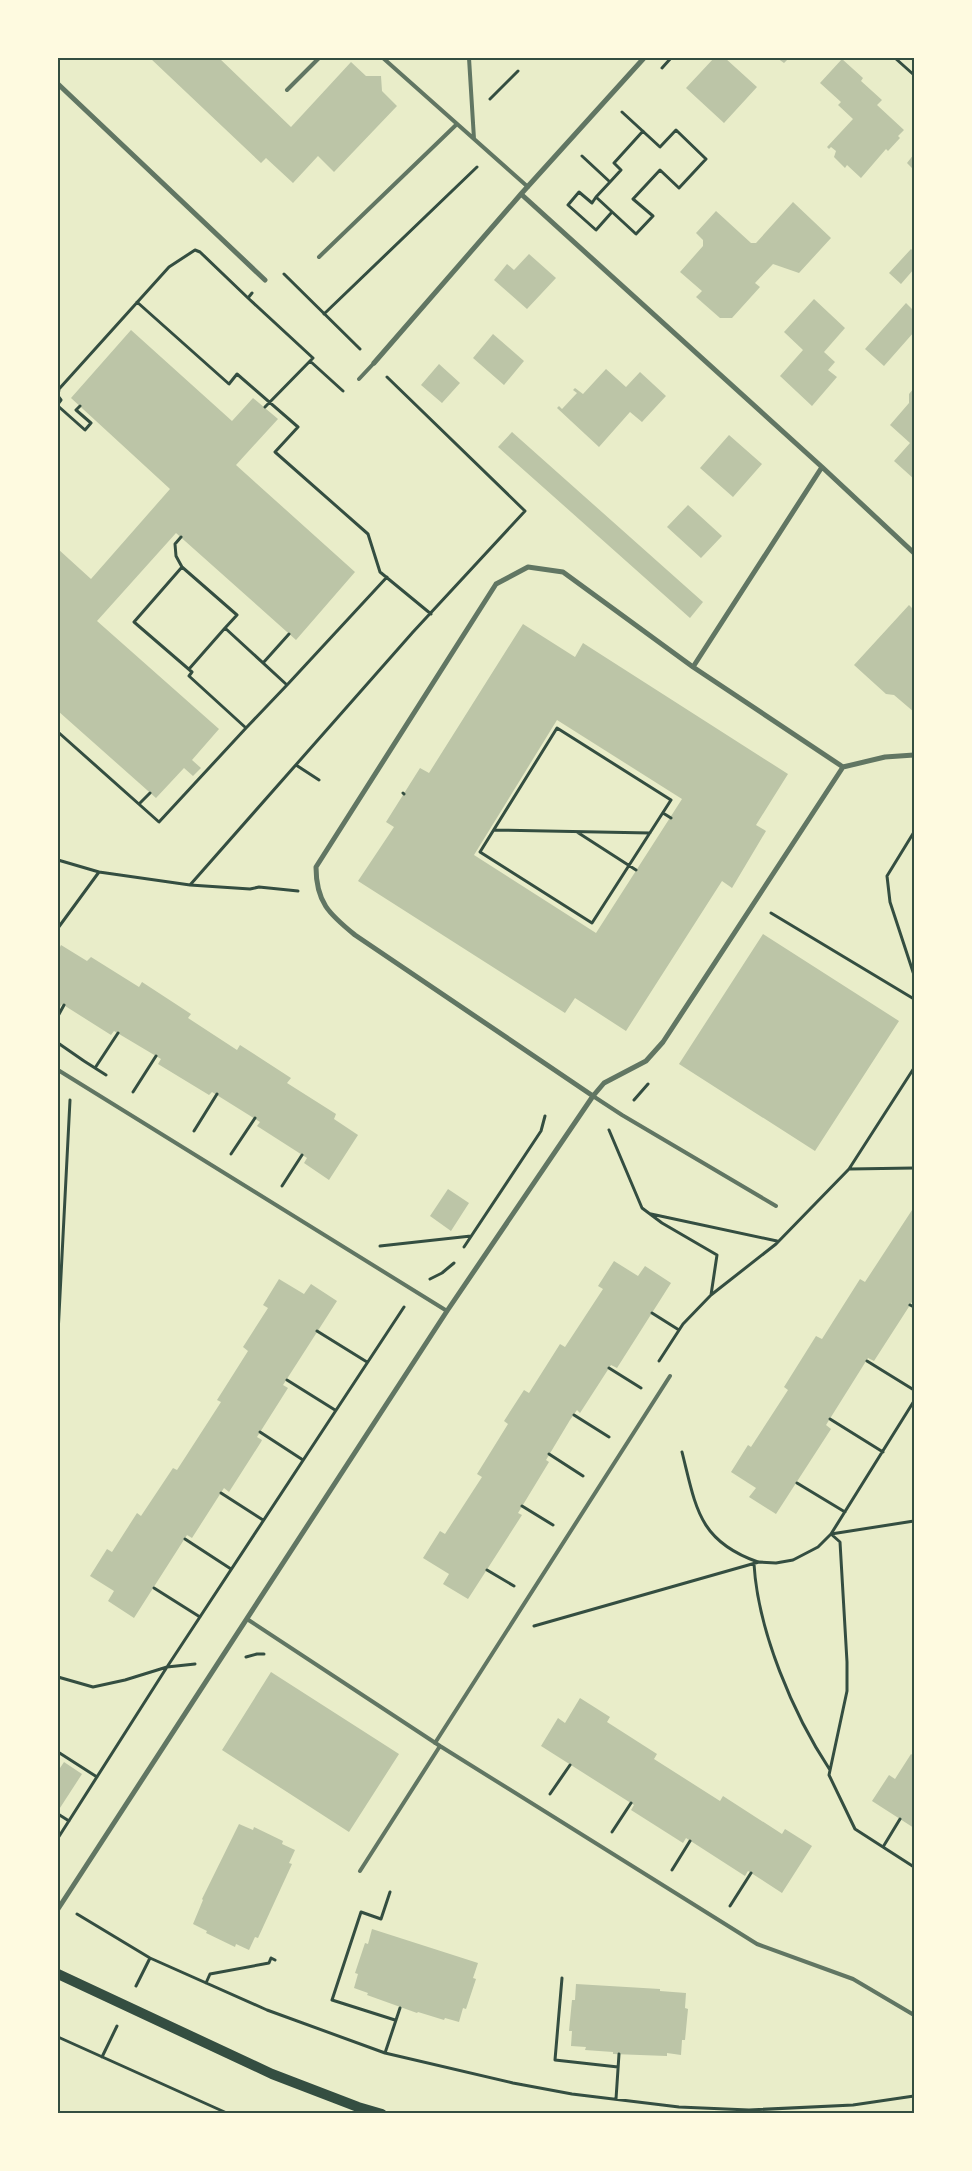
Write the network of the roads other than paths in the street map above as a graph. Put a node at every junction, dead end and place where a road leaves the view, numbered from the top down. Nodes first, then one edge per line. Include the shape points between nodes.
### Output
1 (319, 58) edge
2 (383, 58) edge
3 (469, 58) edge
4 (644, 58) edge
5 (58, 84) edge
6 (287, 90) dead end
7 (457, 124) junction
8 (474, 139) junction
9 (528, 187) junction
10 (521, 194) junction
11 (319, 256) dead end
12 (265, 280) road end
13 (374, 364) joint
14 (359, 379) dead end
15 (822, 467) junction
16 (914, 553) edge
17 (693, 667) junction
18 (914, 755) edge
19 (843, 767) junction
20 (58, 1070) edge
21 (593, 1096) junction
22 (776, 1206) dead end
23 (447, 1311) junction
24 (670, 1376) dead end
25 (247, 1619) junction
26 (435, 1743) junction
27 (440, 1746) junction
28 (360, 1871) dead end
29 (58, 1909) edge
30 (58, 1974) edge
31 (914, 2015) edge
32 (382, 2114) edge

1 - 6 lane
2 - 7 lane
3 - 8 lane
4 - 9 street
5 - 12 street
7 - 8 lane
7 - 11 lane
8 - 9 lane
9 - 10 street
10 - 13 street
10 - 15 street
13 - 14 lane
15 - 16 street
15 - 17 street
17 - 19 street
17 - 21 street via 563,572 528,567 496,584 316,867 318,893 331,916
18 - 19 street via 885,757
19 - 21 street via 663,1042 646,1061 604,1083
20 - 23 lane
21 - 22 lane
21 - 23 street
23 - 25 street
24 - 26 lane
25 - 26 lane
25 - 29 street
26 - 27 lane
27 - 28 lane
27 - 31 lane via 757,1944 853,1979
30 - 32 main road via 272,2074 358,2108

